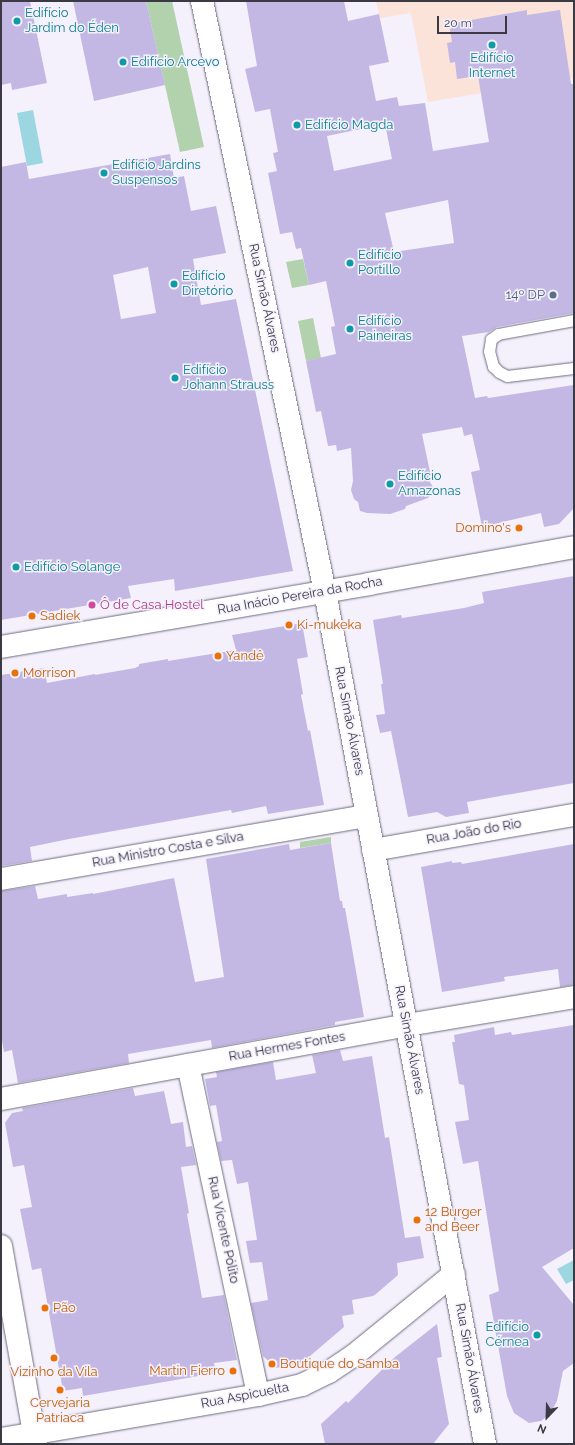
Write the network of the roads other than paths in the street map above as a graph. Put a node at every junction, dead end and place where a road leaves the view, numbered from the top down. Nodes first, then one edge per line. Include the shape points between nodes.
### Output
1 (202, 1) edge
2 (574, 320) edge
3 (574, 368) edge
4 (574, 547) edge
5 (325, 592) junction
6 (1, 647) edge
7 (574, 815) edge
8 (367, 816) junction
9 (373, 850) junction
10 (1, 878) edge
11 (574, 997) edge
12 (407, 1025) junction
13 (188, 1065) junction
14 (1, 1099) edge
15 (1, 1246) edge
16 (454, 1274) junction
17 (258, 1396) junction
18 (1, 1439) edge
19 (35, 1439) edge
20 (485, 1444) edge

1 - 5 street, Rua Simão Álvares
2 - 3 lane via 498,334 491,339 488,351 493,366 507,376
4 - 5 street, Rua Inácio Pereira da Rocha
5 - 6 street, Rua Inácio Pereira da Rocha
5 - 8 street, Rua Simão Álvares
7 - 9 street, Rua João do Rio
8 - 9 street, Rua Simão Álvares
8 - 10 street, Rua Ministro Costa e Silva
9 - 12 street, Rua Simão Álvares
11 - 12 street, Rua Hermes Fontes
12 - 13 street, Rua Hermes Fontes
12 - 16 street, Rua Simão Álvares
13 - 14 street, Rua Hermes Fontes
13 - 17 street, Rua Vicente Pólito
15 - 19 street
16 - 17 street, Rua Aspicuelta via 353,1356 329,1372 302,1385
16 - 20 street, Rua Simão Álvares
17 - 19 street, Rua Aspicuelta
18 - 19 street, Rua Aspicuelta

